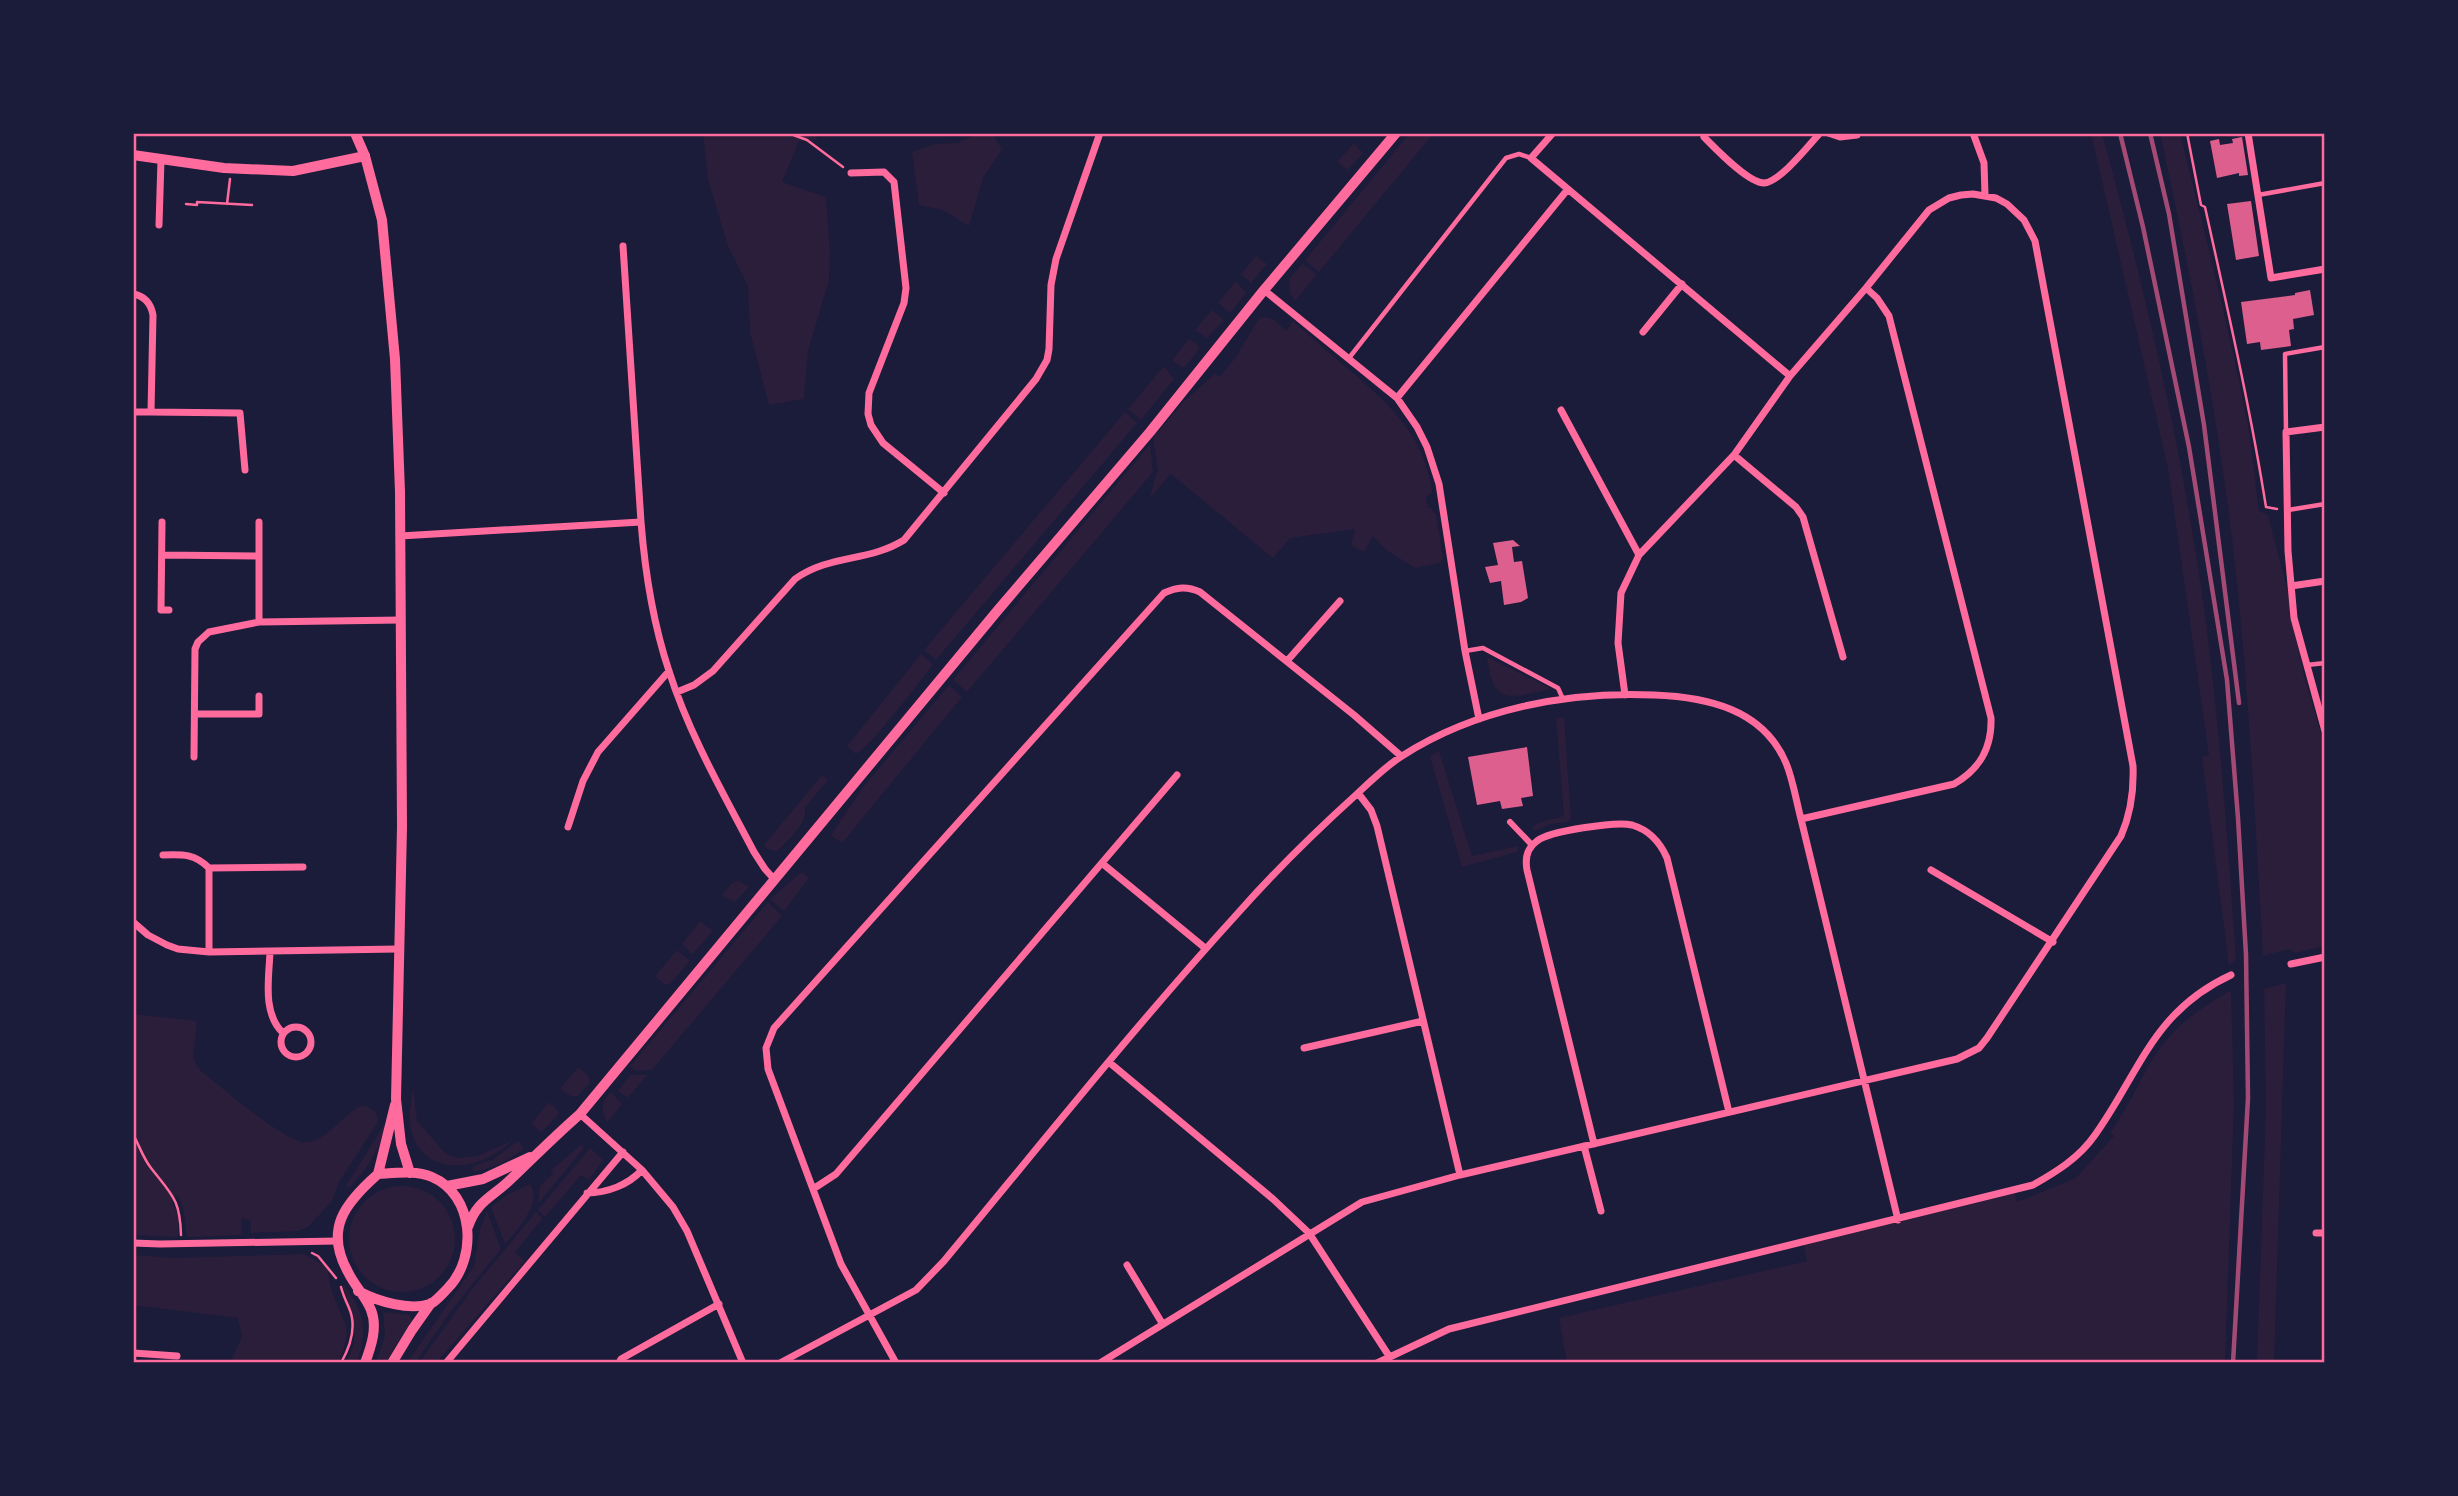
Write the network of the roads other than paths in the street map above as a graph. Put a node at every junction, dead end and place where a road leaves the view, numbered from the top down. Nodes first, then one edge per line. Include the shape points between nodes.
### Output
1 (355, 133) edge
2 (1100, 133) edge
3 (1396, 133) edge
4 (1553, 133) edge
5 (1820, 133) edge
6 (1828, 133) edge
7 (1973, 133) edge
8 (2248, 133) edge
9 (1857, 135) dead end
10 (1704, 137) dead end
11 (133, 155) edge
12 (365, 156) junction
13 (1531, 158) junction
14 (161, 160) junction
15 (851, 173) road end
16 (2325, 183) edge
17 (1568, 189) junction
18 (2258, 194) junction
19 (1985, 195) junction
20 (159, 225) dead end
21 (623, 246) dead end
22 (2325, 268) edge
23 (1682, 284) junction
24 (1866, 288) junction
25 (1264, 290) junction
26 (133, 294) edge
27 (1643, 331) dead end
28 (2325, 347) edge
29 (1349, 358) junction
30 (1790, 376) junction
31 (1397, 398) junction
32 (1561, 410) dead end
33 (133, 412) edge
34 (152, 412) junction
35 (2325, 426) edge
36 (2286, 432) junction
37 (1734, 455) junction
38 (245, 470) dead end
39 (944, 494) junction
40 (2325, 504) edge
41 (2287, 510) junction
42 (162, 522) dead end
43 (259, 522) dead end
44 (641, 522) junction
45 (400, 536) junction
46 (162, 555) junction
47 (1639, 555) junction
48 (258, 556) junction
49 (2325, 581) edge
50 (2291, 586) junction
51 (1340, 601) dead end
52 (169, 610) dead end
53 (401, 620) junction
54 (259, 622) junction
55 (1465, 651) junction
56 (1843, 657) dead end
57 (1287, 661) junction
58 (2325, 663) edge
59 (2306, 666) junction
60 (669, 671) junction
61 (677, 692) junction
62 (1625, 695) junction
63 (259, 696) dead end
64 (1563, 699) junction
65 (195, 714) junction
66 (1479, 719) junction
67 (2325, 731) edge
68 (1401, 756) junction
69 (194, 757) dead end
70 (1177, 775) dead end
71 (1358, 793) junction
72 (1801, 819) junction
73 (1510, 822) dead end
74 (568, 827) dead end
75 (1532, 845) junction
76 (163, 855) dead end
77 (1103, 864) junction
78 (303, 867) dead end
79 (209, 868) junction
80 (1931, 870) dead end
81 (774, 879) junction
82 (133, 922) edge
83 (2053, 942) junction
84 (1205, 948) junction
85 (398, 949) junction
86 (270, 952) junction
87 (209, 953) junction
88 (2325, 957) edge
89 (2291, 964) dead end
90 (2231, 975) dead end
91 (1423, 1021) junction
92 (283, 1033) junction
93 (1304, 1048) dead end
94 (1110, 1063) junction
95 (1865, 1082) junction
96 (396, 1099) junction
97 (1729, 1112) junction
98 (580, 1114) junction
99 (1594, 1144) junction
100 (1584, 1146) junction
101 (623, 1152) junction
102 (533, 1156) junction
103 (642, 1170) junction
104 (410, 1173) junction
105 (378, 1174) junction
106 (1460, 1175) junction
107 (447, 1186) junction
108 (813, 1189) junction
109 (587, 1193) junction
110 (1601, 1211) dead end
111 (1898, 1220) junction
112 (468, 1227) junction
113 (1309, 1233) junction
114 (337, 1241) junction
115 (133, 1243) edge
116 (1127, 1265) dead end
117 (358, 1291) junction
118 (431, 1303) junction
119 (719, 1304) junction
120 (869, 1315) junction
121 (1162, 1323) junction
122 (133, 1353) edge
123 (177, 1356) dead end
124 (1389, 1356) junction
125 (365, 1363) edge
126 (393, 1363) edge
127 (446, 1363) edge
128 (619, 1363) edge
129 (743, 1363) edge
130 (780, 1363) edge
131 (896, 1363) edge
132 (1100, 1363) edge
133 (1377, 1363) edge

1 - 12 main road
2 - 39 street via 1056,258 1049,349 1042,370
3 - 25 main road
4 - 13 street
5 - 10 street via 1776,178 1763,183 1750,179
6 - 9 street
7 - 19 street via 1984,163
8 - 18 street
11 - 14 street
12 - 14 street via 293,171
12 - 45 main road via 382,220 390,288
13 - 17 street
13 - 29 lane via 1519,154 1506,158
14 - 20 street
15 - 39 street via 884,172 894,182 906,272 904,303 869,393 871,425 883,443
16 - 18 lane
17 - 23 street
17 - 31 street
18 - 22 street via 2272,278
19 - 24 street via 1950,198 1929,210
19 - 83 street via 2016,211 2035,241 2133,766 2131,807 2121,836
21 - 44 street
23 - 27 street
23 - 30 street
24 - 30 street
24 - 72 street via 1889,316 1991,730 1980,762 1954,784
25 - 29 street
25 - 81 main road
26 - 34 street via 148,302 153,315
28 - 36 lane via 2285,354
29 - 31 street
30 - 37 street
31 - 55 street via 1436,468
32 - 47 street
33 - 34 street
34 - 38 street via 240,413
35 - 36 street
36 - 41 street
37 - 47 street
37 - 56 street via 1803,517
39 - 61 street via 895,545 830,561 796,579 713,671
40 - 41 lane
41 - 50 street
42 - 46 street
43 - 48 street
44 - 45 street
44 - 60 street via 644,561
45 - 53 main road
46 - 48 street
46 - 52 street via 161,610
47 - 62 street via 1621,593 1618,643
48 - 54 street
49 - 50 street
50 - 59 street
51 - 57 street
53 - 54 street
53 - 85 main road
54 - 65 street via 209,632 198,642
55 - 64 lane via 1483,648 1558,688
55 - 66 street
57 - 68 street
57 - 108 street via 1191,588 1172,589 1154,603 774,1028 766,1045 768,1069
58 - 59 lane
59 - 67 street
60 - 61 street
60 - 74 street via 598,752
61 - 81 street via 718,783
62 - 64 street
62 - 72 street via 1692,698 1745,715 1783,756
63 - 65 street via 259,714
64 - 66 street
65 - 69 street
66 - 68 street
68 - 71 street
70 - 77 street
71 - 84 street via 1278,868
71 - 91 street via 1377,826
72 - 95 street
73 - 75 street
75 - 97 street via 1546,835 1624,823 1646,831 1662,847
75 - 99 street via 1527,870
76 - 79 street via 185,854
77 - 84 street
77 - 108 street via 836,1174
78 - 79 street
79 - 87 street
80 - 83 street
81 - 98 main road
82 - 87 street via 167,945
83 - 95 street via 1979,1048 1958,1059
84 - 94 street
85 - 86 street
85 - 96 main road
86 - 87 street
86 - 92 street via 268,1002 271,1017
88 - 89 street
90 - 111 street via 2193,997 2167,1021 2094,1136 2064,1167 2033,1185
91 - 93 street
91 - 106 street
92 - 92 street via 302,1027 310,1037 310,1048 301,1056 288,1056 281,1045
94 - 113 street
94 - 120 street via 926,1280
95 - 97 street
95 - 111 street
96 - 104 main road
96 - 105 main road
97 - 99 street
98 - 101 street
98 - 102 main road
99 - 100 street
100 - 106 street
100 - 110 street
101 - 103 street
101 - 109 street
102 - 107 main road via 483,1179
102 - 112 main road via 480,1204
103 - 109 street via 624,1185
103 - 119 street via 681,1219
104 - 105 main road
104 - 107 main road via 430,1176
105 - 114 main road via 351,1200 339,1220
106 - 113 street via 1362,1202
107 - 112 main road via 461,1205
108 - 120 street via 841,1264
109 - 127 street
111 - 124 street via 1449,1329
112 - 118 main road via 463,1265 452,1284
113 - 121 street
113 - 124 street
114 - 115 street
114 - 117 main road
116 - 121 street
117 - 118 main road via 405,1306
117 - 125 main road via 372,1311 373,1332
118 - 126 main road
119 - 128 street
119 - 129 street
120 - 130 street
120 - 131 street
121 - 132 street
122 - 123 street
124 - 133 street

